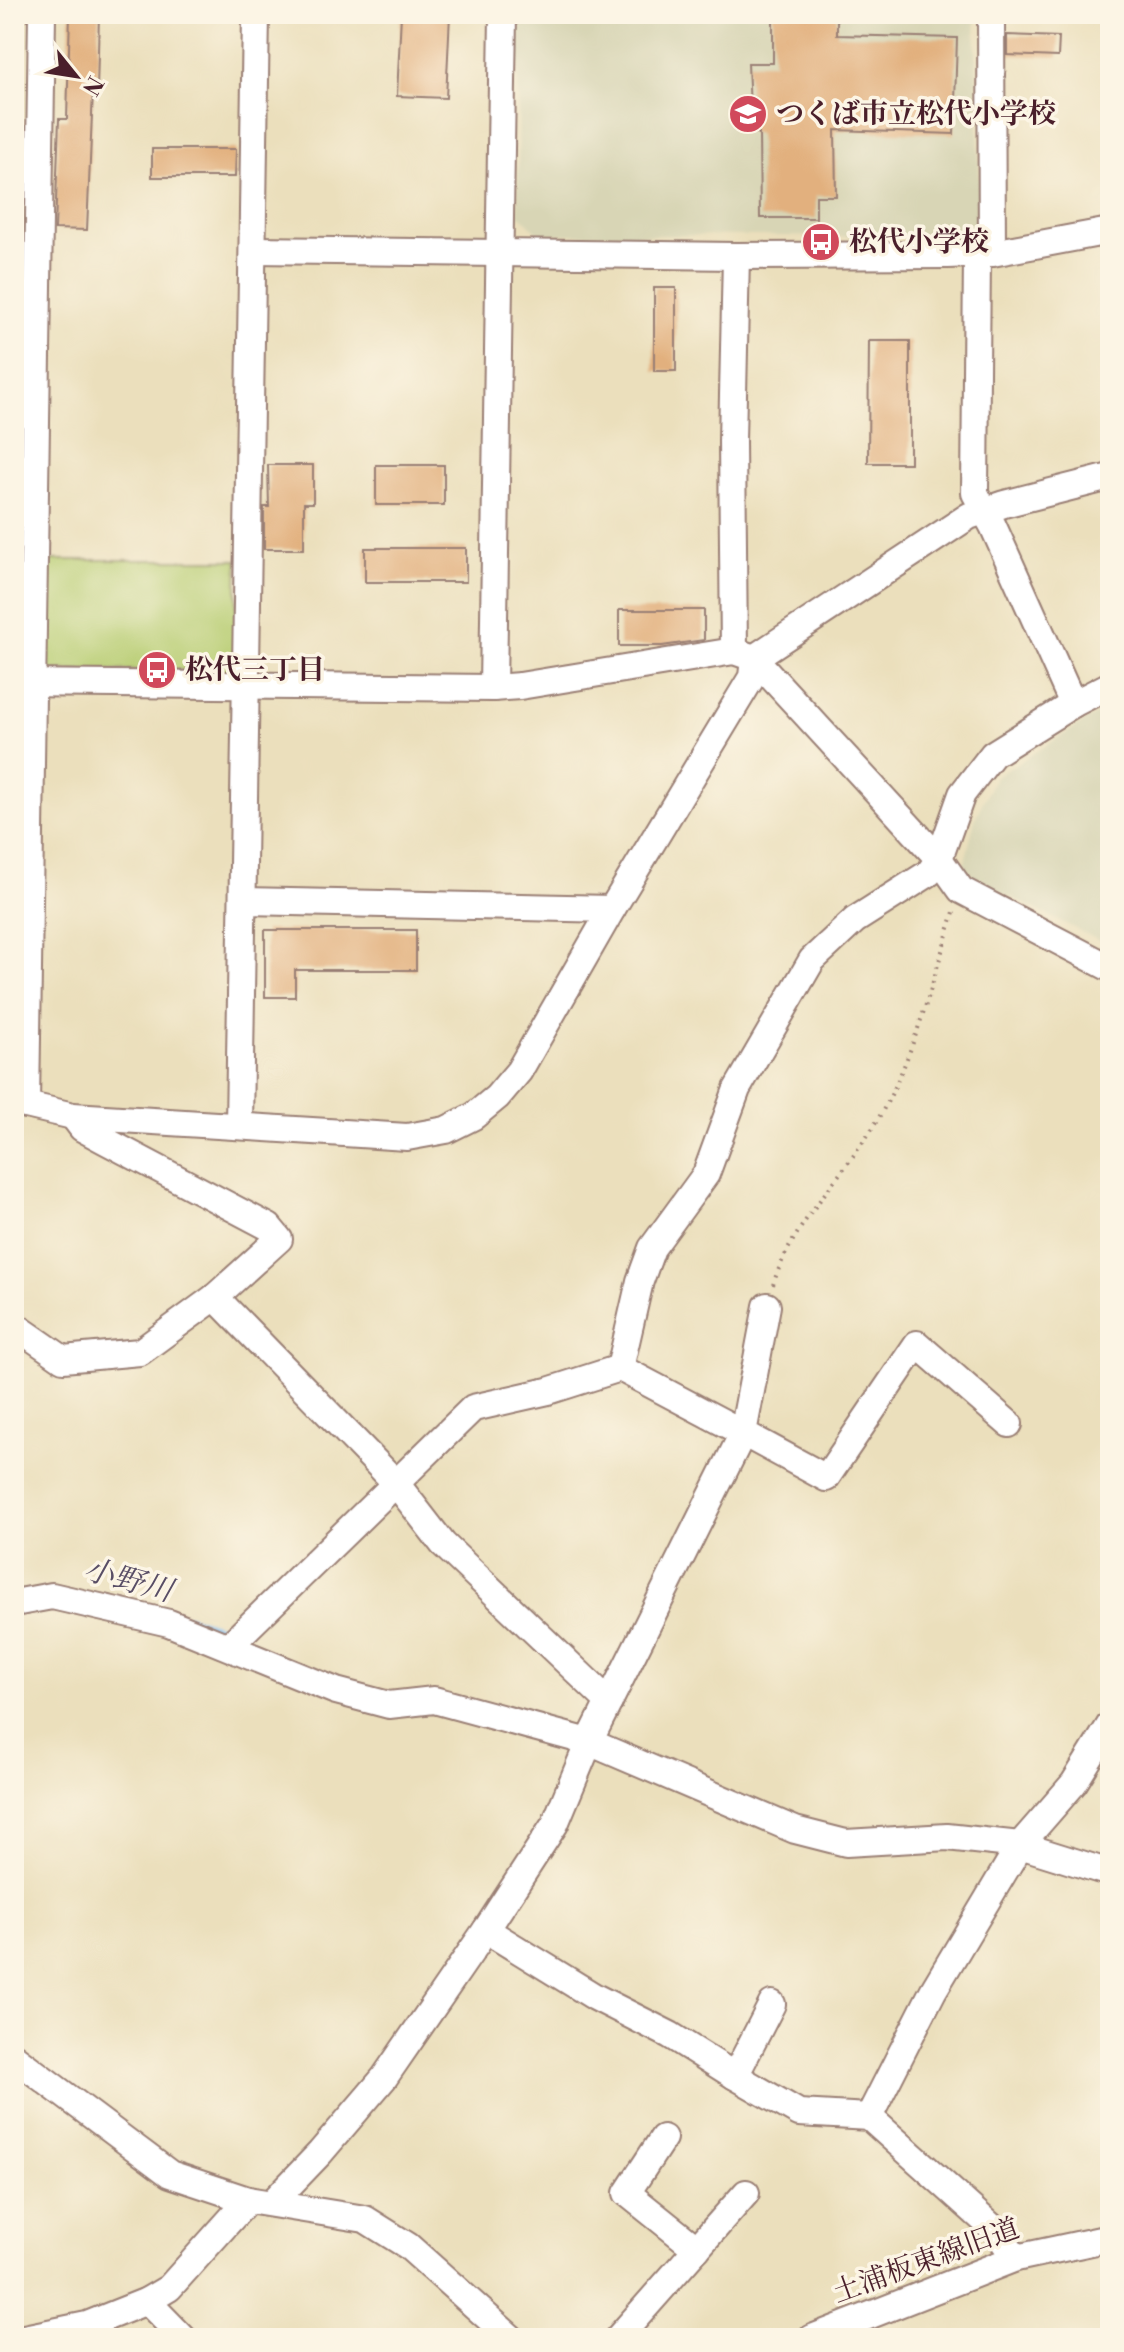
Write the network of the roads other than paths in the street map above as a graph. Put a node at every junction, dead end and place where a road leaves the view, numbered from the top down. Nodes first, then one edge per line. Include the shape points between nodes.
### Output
1 (42, 14) edge
2 (256, 14) edge
3 (503, 14) edge
4 (991, 14) edge
5 (1110, 231) edge
6 (26, 246) edge
7 (253, 250) junction
8 (501, 251) junction
9 (984, 254) junction
10 (736, 256) junction
11 (1110, 477) edge
12 (984, 511) junction
13 (744, 654) junction
14 (22, 683) edge
15 (246, 684) junction
16 (1110, 685) edge
17 (493, 688) junction
18 (1073, 704) junction
19 (939, 859) junction
20 (243, 901) junction
21 (612, 909) junction
22 (1110, 968) edge
23 (20, 1102) edge
24 (73, 1116) junction
25 (239, 1126) junction
26 (215, 1297) junction
27 (767, 1306) road end
28 (14, 1325) edge
29 (620, 1368) junction
30 (1009, 1424) dead end
31 (743, 1433) junction
32 (395, 1482) junction
33 (14, 1603) edge
34 (229, 1646) junction
35 (609, 1702) junction
36 (1110, 1725) edge
37 (589, 1742) junction
38 (1020, 1845) junction
39 (1110, 1873) edge
40 (486, 1930) junction
41 (772, 2004) dead end
42 (14, 2057) edge
43 (735, 2076) junction
44 (869, 2117) junction
45 (663, 2138) dead end
46 (746, 2193) dead end
47 (260, 2201) junction
48 (1110, 2238) edge
49 (697, 2249) junction
50 (1016, 2258) junction
51 (147, 2301) junction
52 (24, 2338) edge
53 (183, 2338) edge
54 (511, 2338) edge
55 (618, 2338) edge
56 (812, 2338) edge

1 - 6 street
2 - 7 street
3 - 8 street
4 - 9 street
5 - 9 street
6 - 14 street
7 - 8 street
7 - 15 street
8 - 10 street
8 - 17 street
9 - 10 street
9 - 12 street via 975,493
10 - 13 street via 732,441
11 - 12 street
12 - 13 street
12 - 18 street
13 - 17 street
13 - 19 street
13 - 21 street via 752,677
14 - 15 street
14 - 23 street
15 - 17 street
15 - 20 street
16 - 18 street
18 - 19 street via 993,754 976,773 962,794
19 - 22 street via 961,890
19 - 29 street via 929,873 855,920 812,960 737,1089 706,1174 652,1248
20 - 21 street
20 - 25 street
21 - 25 street via 519,1071 474,1116 446,1130 407,1137
23 - 24 street
24 - 25 street
24 - 26 street via 82,1128 269,1227 279,1239
26 - 28 street via 140,1352 63,1359
26 - 32 street
27 - 31 street
29 - 31 street
29 - 32 street via 473,1408
30 - 31 street via 917,1344 826,1478
31 - 35 street
32 - 34 street
32 - 35 street via 443,1544
33 - 34 street via 52,1596 169,1623
34 - 37 street via 336,1691 389,1705 434,1700
35 - 37 street
36 - 38 street via 1074,1783
37 - 38 street via 795,1830 846,1843 947,1837
37 - 40 street via 555,1824
38 - 39 street
38 - 44 street via 933,1991
40 - 43 street
40 - 47 street via 384,2078 320,2153
41 - 43 street
42 - 47 street via 170,2174
43 - 44 street via 799,2113
44 - 50 street via 994,2229
45 - 49 street via 627,2193
46 - 49 street
47 - 51 street via 169,2288
47 - 54 street via 365,2219 408,2246
48 - 50 street, 土浦板東線旧道
49 - 55 street
50 - 56 street, 土浦板東線旧道
51 - 52 street via 87,2325
51 - 53 street

